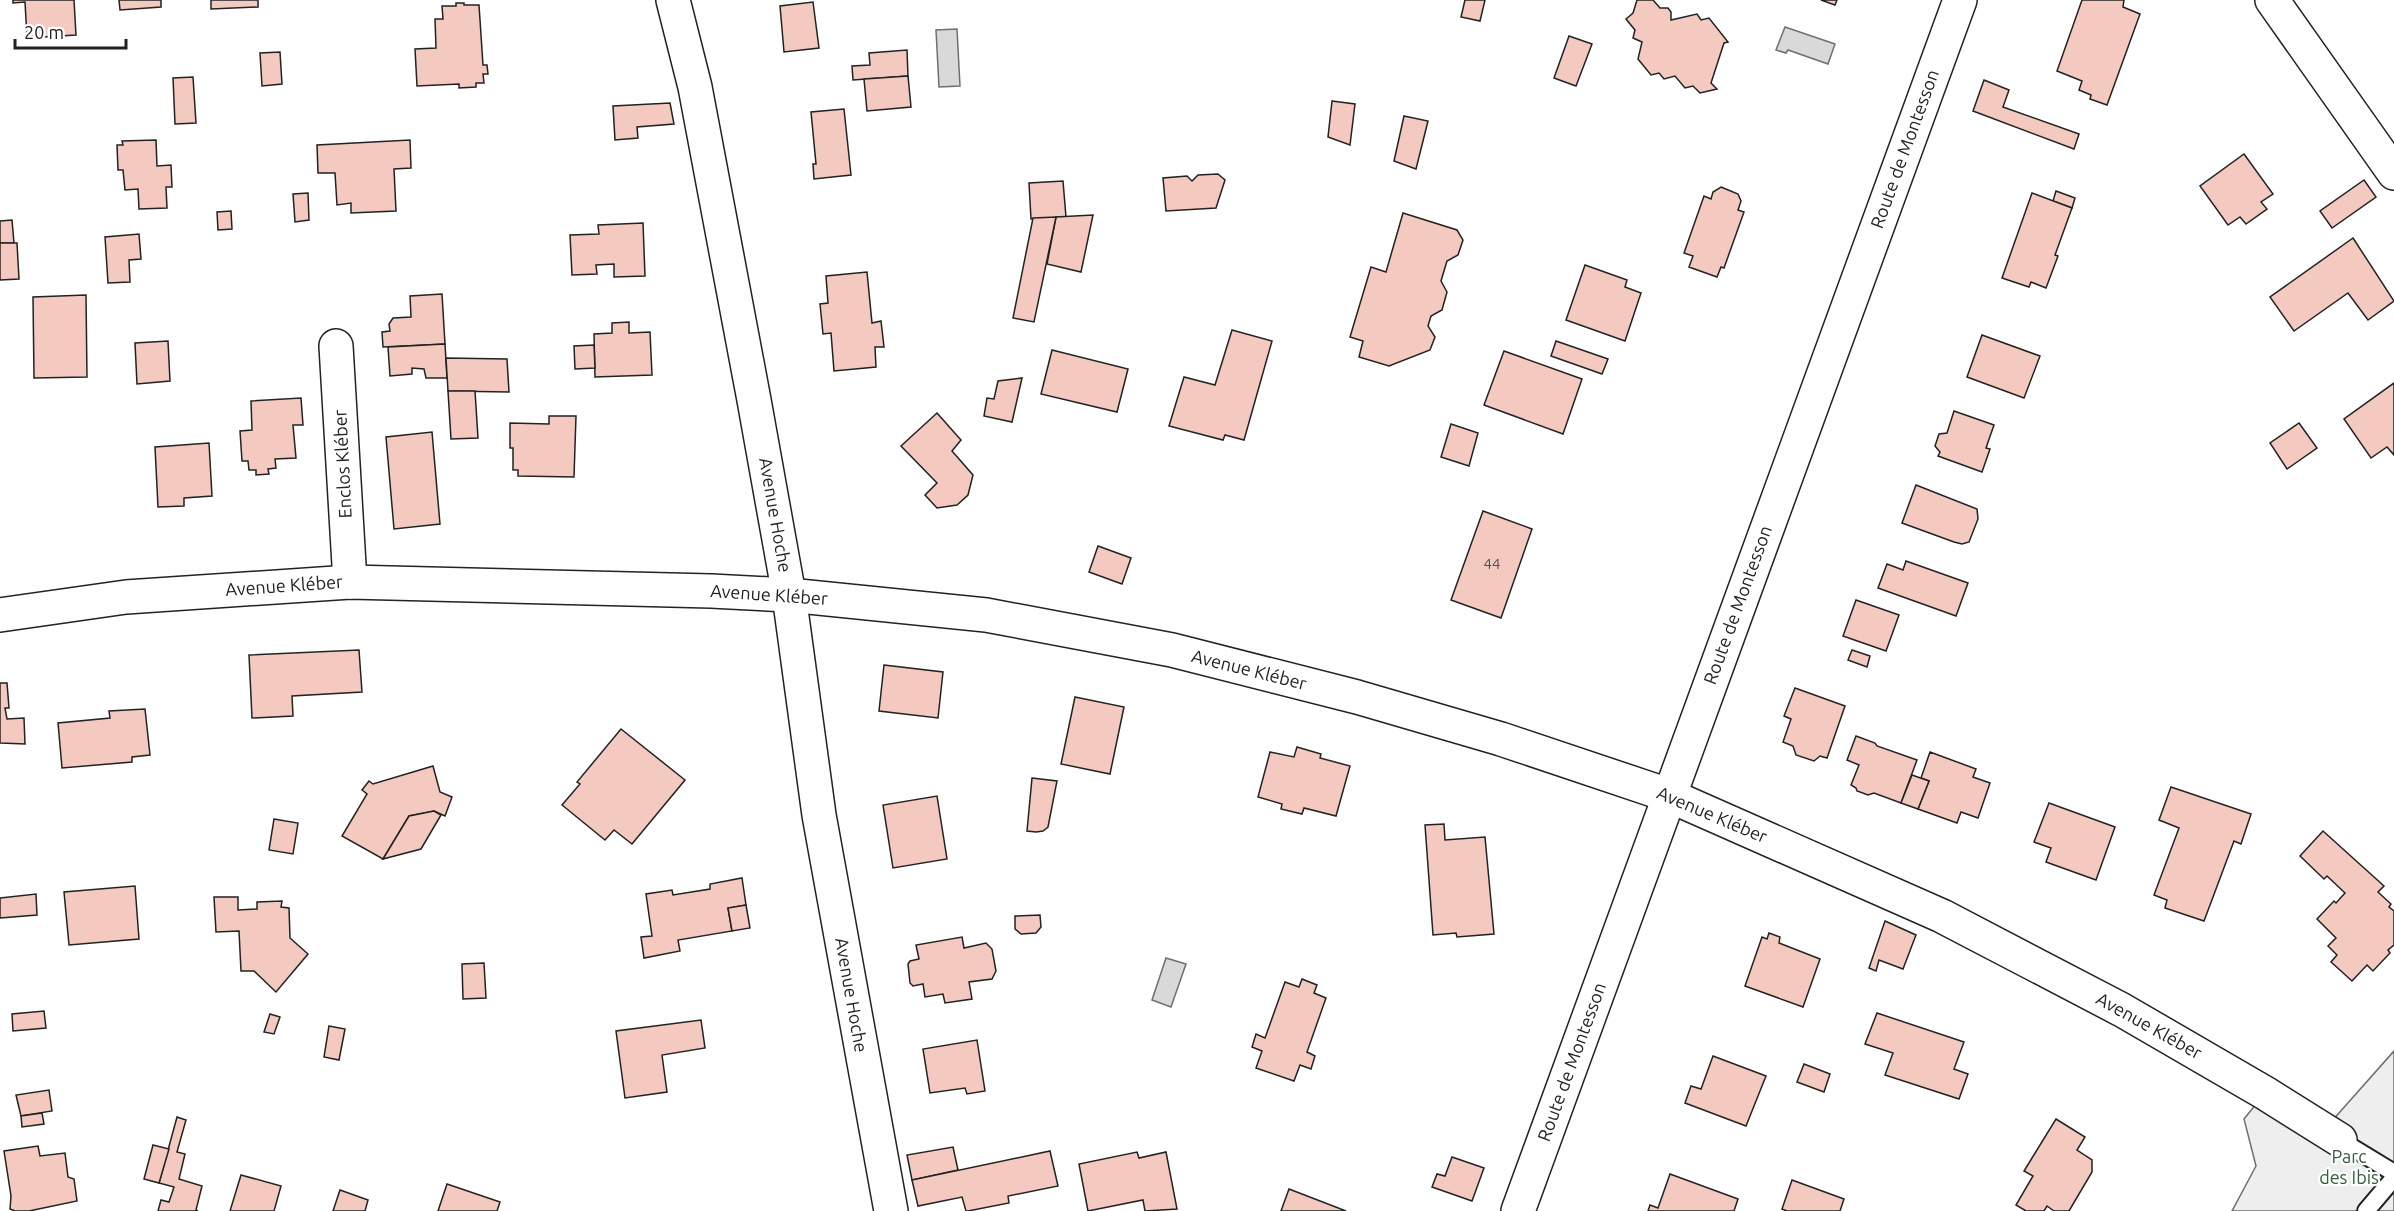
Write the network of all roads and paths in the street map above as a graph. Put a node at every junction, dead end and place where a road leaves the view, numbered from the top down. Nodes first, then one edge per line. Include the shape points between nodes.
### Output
1 (673, 0) edge
2 (1960, 0) edge
3 (2272, 0) edge
4 (2394, 173) edge
5 (336, 346) dead end
6 (350, 582) junction
7 (789, 595) junction
8 (0, 615) edge
9 (1668, 795) junction
10 (2340, 1140) joint
11 (2394, 1173) edge
12 (2394, 1178) edge
13 (891, 1211) edge
14 (1518, 1211) edge
15 (2366, 1211) edge

1 - 7 street, Avenue Hoche via 695,87
2 - 9 street, Route de Montesson
3 - 4 street
5 - 6 street, Enclos Kléber
6 - 7 street, Avenue Kléber
6 - 8 street, Avenue Kléber via 126,597
7 - 9 street, Avenue Kléber via 986,615 1172,650 1358,697 1501,739
7 - 13 street, Avenue Hoche via 819,815
9 - 10 street, Avenue Kléber via 1952,921 2122,1010
9 - 14 street, Route de Montesson
10 - 11 lane, Avenue Kléber
12 - 15 lane

